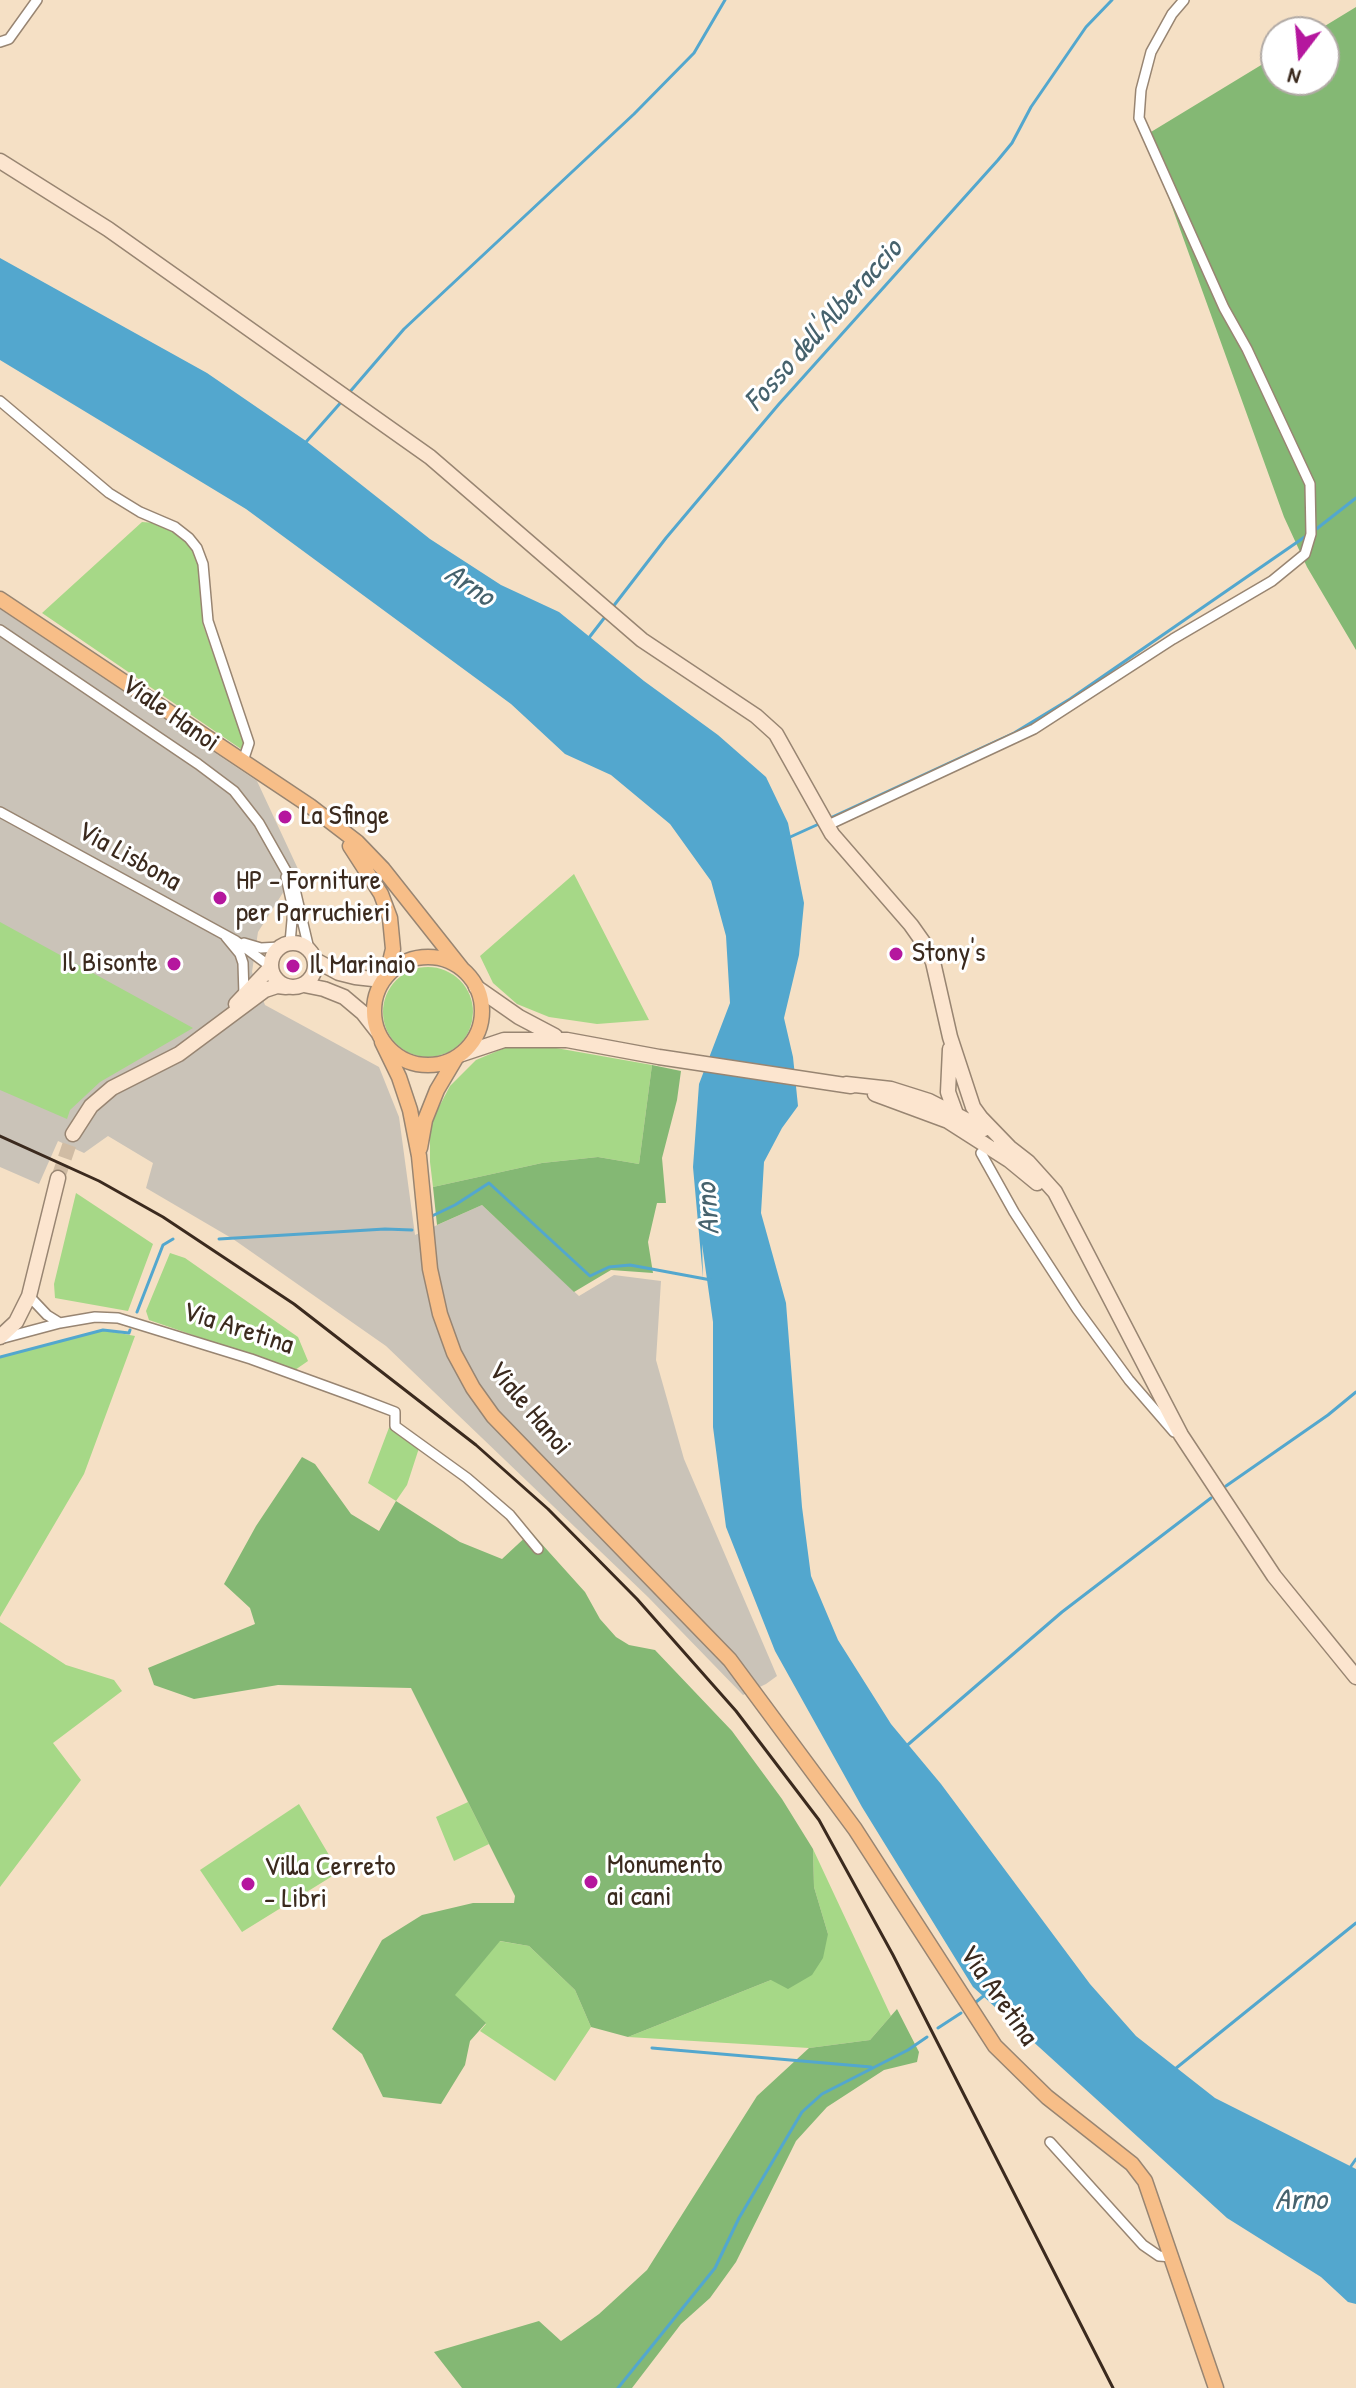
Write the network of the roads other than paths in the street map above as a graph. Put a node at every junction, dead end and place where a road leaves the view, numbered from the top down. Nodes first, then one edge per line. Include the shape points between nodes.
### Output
1 (37, 0) edge
2 (1184, 0) edge
3 (0, 42) edge
4 (0, 161) edge
5 (0, 401) edge
6 (0, 599) edge
7 (0, 630) edge
8 (243, 761) junction
9 (0, 812) edge
10 (826, 826) junction
11 (339, 829) junction
12 (283, 866) junction
13 (224, 934) junction
14 (236, 941) junction
15 (285, 945) junction
16 (312, 954) junction
17 (271, 967) junction
18 (463, 970) junction
19 (386, 975) junction
20 (304, 985) junction
21 (286, 987) junction
22 (476, 987) junction
23 (244, 995) junction
24 (225, 1019) junction
25 (380, 1037) junction
26 (950, 1037) junction
27 (567, 1040) junction
28 (459, 1056) junction
29 (948, 1079) junction
30 (964, 1080) junction
31 (845, 1083) junction
32 (891, 1089) junction
33 (924, 1111) junction
34 (953, 1111) junction
35 (73, 1134) tunnel mouth
36 (975, 1136) junction
37 (1009, 1147) junction
38 (981, 1153) dead end
39 (419, 1156) junction
40 (58, 1178) tunnel mouth
41 (1064, 1212) junction
42 (29, 1296) junction
43 (20, 1316) junction
44 (60, 1323) junction
45 (40, 1329) junction
46 (0, 1338) edge
47 (1197, 1459) junction
48 (538, 1549) dead end
49 (710, 1638) joint
50 (1356, 1677) edge
51 (1050, 2142) dead end
52 (1173, 2257) junction
53 (1216, 2388) edge

1 - 3 street via 9,39
2 - 10 street via 1151,52 1139,118 1310,484 1311,534 1305,554 1272,581 1034,729
4 - 10 main road via 108,229 430,457 642,640 756,716 776,734
5 - 8 street via 109,493 175,527 197,548 208,621 249,743
6 - 8 main road
7 - 12 street, Viale Hanoi via 234,791
8 - 11 main road
9 - 13 street, Via Lisbona
10 - 26 main road via 923,942 933,962
11 - 18 main road via 383,869
11 - 19 main road, Viale Hanoi via 365,866 390,918 393,949
12 - 15 street, Viale Hanoi via 293,909
12 - 16 street, Viale Hanoi via 298,898
13 - 14 street, Via Lisbona
13 - 23 street via 243,963
14 - 15 street, Via Lisbona via 261,948
14 - 17 street, Via Lisbona
15 - 16 main road via 297,943
15 - 17 main road, Viale Hanoi
16 - 19 main road via 324,967 347,975
16 - 20 main road via 314,975
17 - 21 main road
17 - 23 main road
18 - 19 main road via 449,961 416,958
18 - 22 main road
19 - 25 main road, Viale Hanoi via 373,1003
20 - 21 main road, Viale Hanoi
20 - 25 main road, Viale Hanoi via 344,997
21 - 24 main road via 265,990
22 - 27 main road via 519,1017
22 - 28 main road, Viale Hanoi via 481,1001 479,1030
23 - 24 main road
24 - 35 main road via 179,1054 112,1088 85,1113
25 - 28 main road, Viale Hanoi via 394,1054 416,1064 441,1065
25 - 39 main road, Viale Hanoi via 410,1110
26 - 29 main road
26 - 30 main road
27 - 28 main road via 504,1040
27 - 31 main road
28 - 39 main road, Viale Hanoi via 425,1120
29 - 32 main road via 937,1091
29 - 34 main road
30 - 34 main road via 964,1099
30 - 37 main road via 981,1118
31 - 32 main road
31 - 33 main road
32 - 34 main road
33 - 34 main road
33 - 36 main road
34 - 36 main road
34 - 37 main road
36 - 41 main road via 1020,1169
37 - 41 main road via 1055,1192
38 - 47 street via 1077,1309
39 - 49 main road, Viale Hanoi via 440,1314 473,1388 503,1427
40 - 42 main road, Via Aretina
41 - 47 main road
42 - 43 main road, Via Aretina
42 - 44 street
43 - 45 street
43 - 46 main road, Via Aretina
44 - 45 street, Via Aretina
44 - 48 street, Via Aretina via 95,1317 140,1323 395,1412 395,1426 467,1478 510,1515
45 - 46 street, Via Aretina
47 - 50 main road via 1274,1576
49 - 52 main road, Via Aretina via 855,1829 995,2046 1145,2181
51 - 52 street via 1143,2245 1159,2256
52 - 53 main road, Via Aretina

